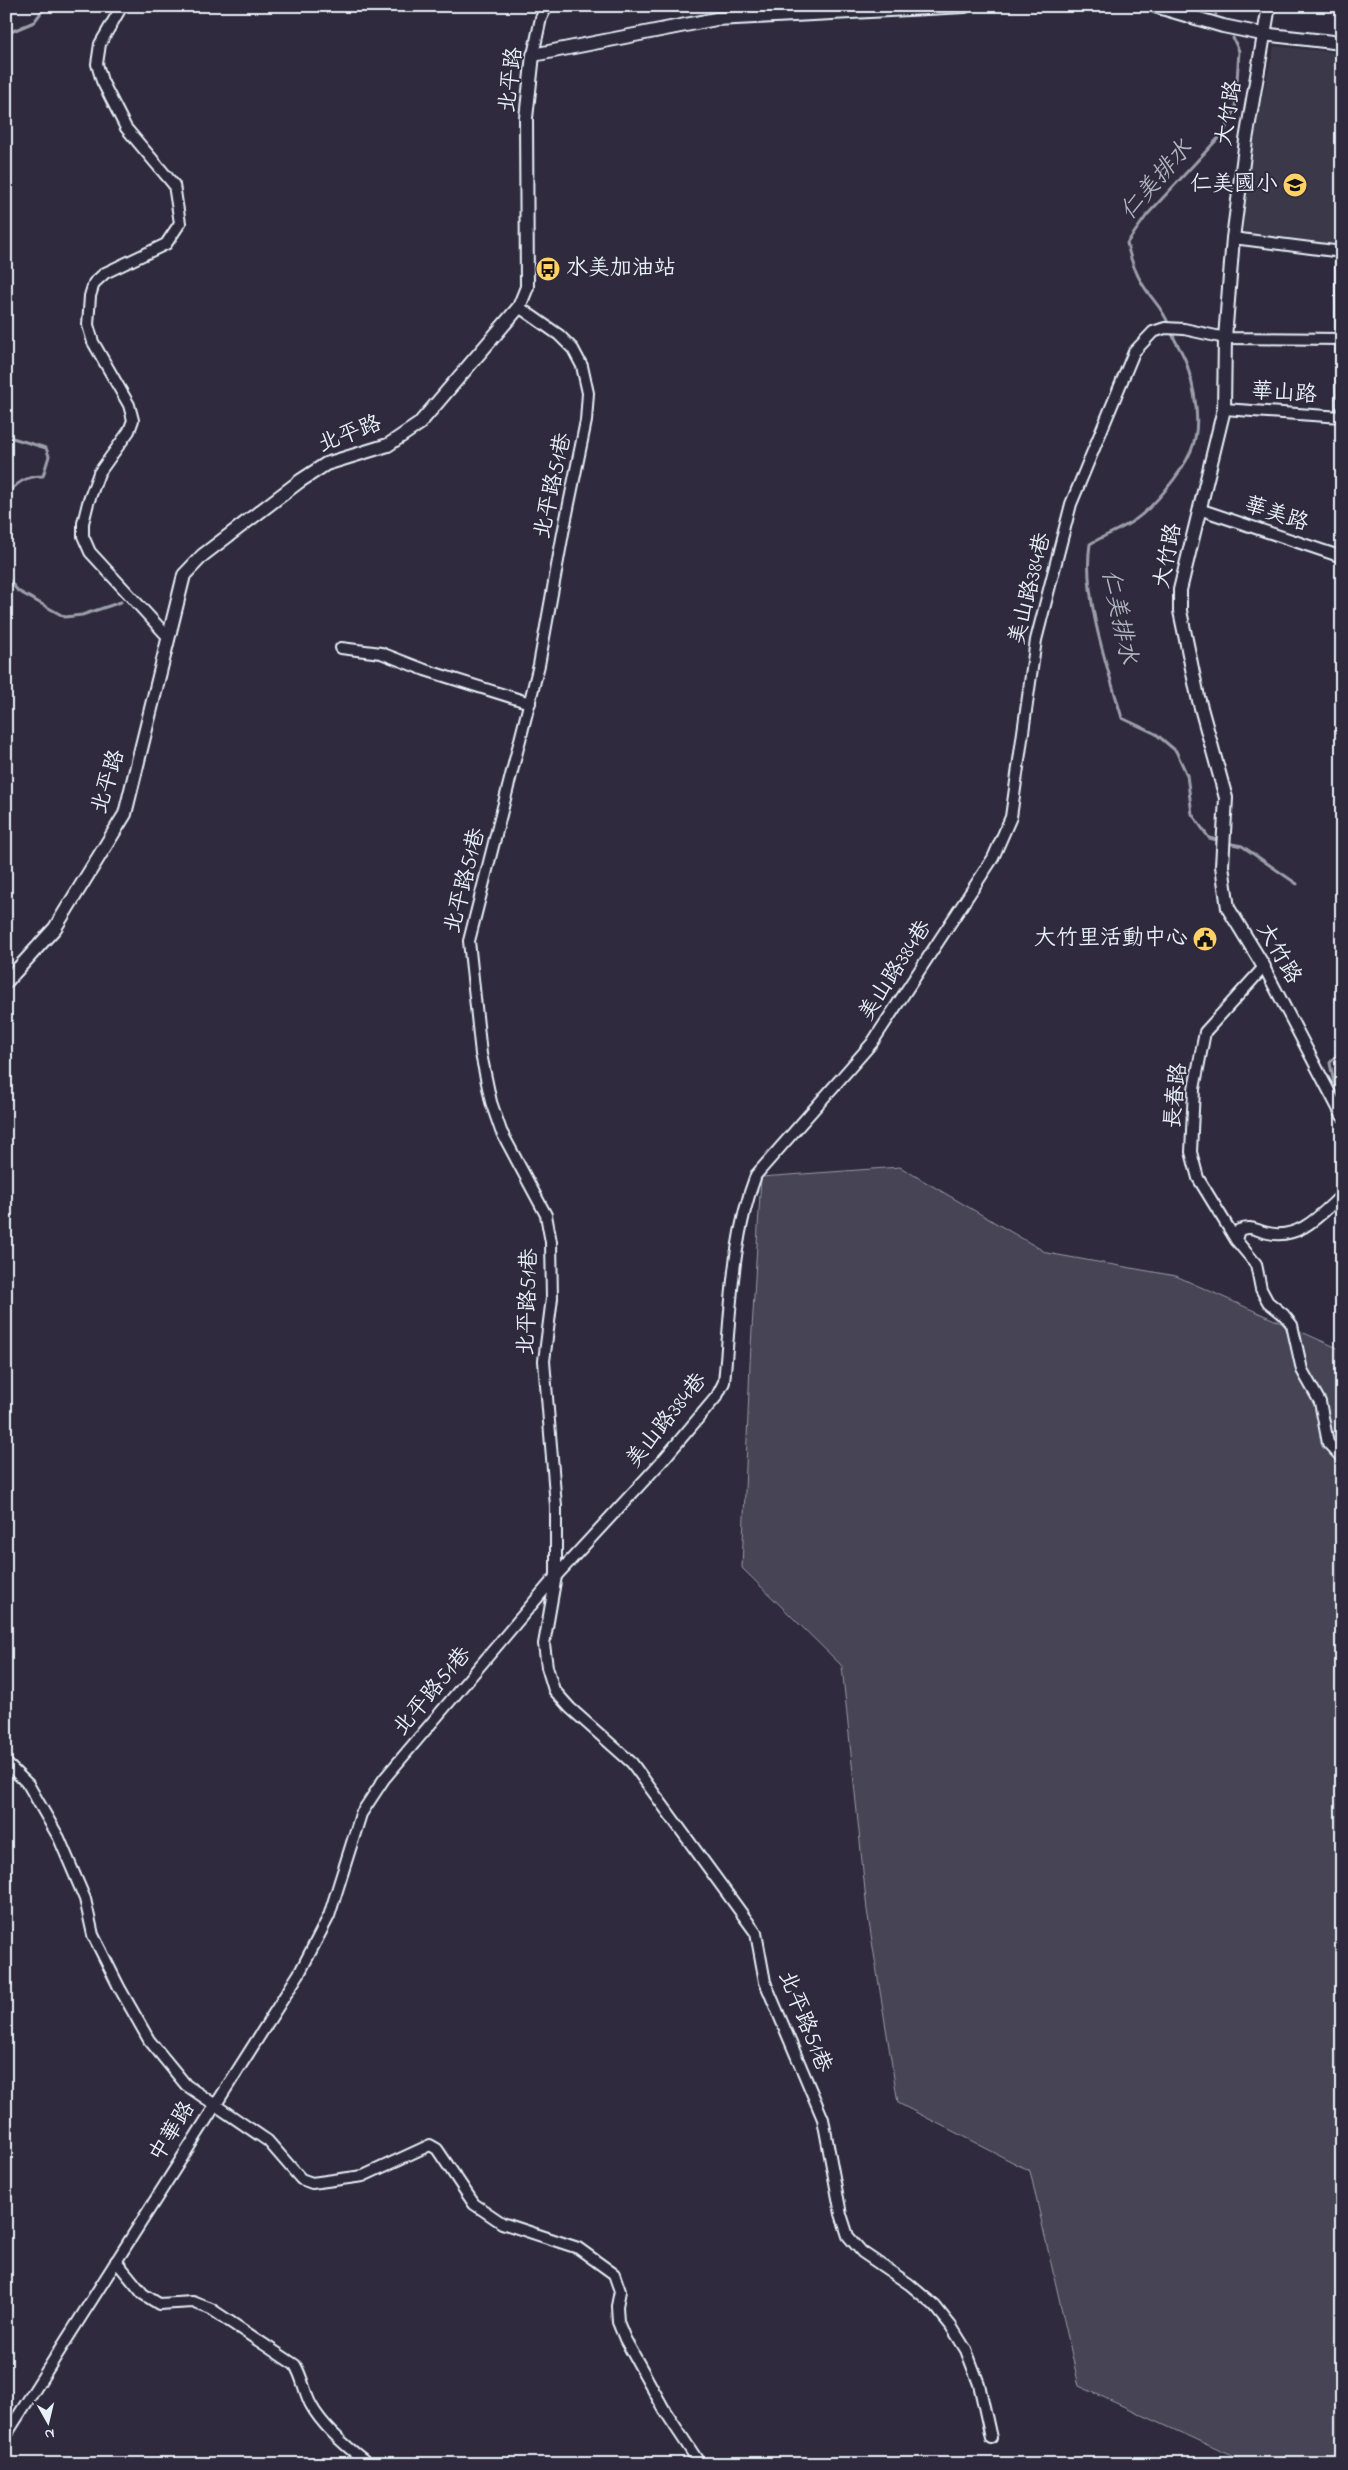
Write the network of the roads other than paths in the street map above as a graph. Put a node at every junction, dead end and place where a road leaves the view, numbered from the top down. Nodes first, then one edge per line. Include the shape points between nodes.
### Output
1 (122, 6) edge
2 (547, 6) edge
3 (965, 6) edge
4 (1155, 6) edge
5 (1269, 6) edge
6 (1262, 34) junction
7 (1342, 43) edge
8 (533, 55) junction
9 (1233, 238) junction
10 (1341, 252) edge
11 (519, 307) junction
12 (1225, 338) junction
13 (1341, 338) edge
14 (1342, 408) edge
15 (1224, 409) junction
16 (1342, 417) edge
17 (1199, 509) junction
18 (1342, 557) edge
19 (169, 638) junction
20 (341, 648) dead end
21 (530, 703) junction
22 (1264, 967) junction
23 (6, 982) edge
24 (1342, 1116) edge
25 (1342, 1195) edge
26 (1236, 1240) junction
27 (1342, 1458) edge
28 (556, 1576) junction
29 (6, 1763) edge
30 (352, 1840) joint
31 (213, 2105) junction
32 (116, 2261) junction
33 (6, 2435) edge
34 (991, 2438) dead end
35 (369, 2464) edge
36 (700, 2464) edge

1 - 19 street via 100,44 97,64 126,128 174,185 180,223 166,244 105,273 94,283 88,325 93,342 129,405 133,420 129,432 98,473 83,523 83,536 90,552
2 - 8 street, 北平路
3 - 8 street via 716,19
4 - 6 street
5 - 6 street, 大竹路
6 - 7 street
6 - 9 street, 大竹路
8 - 11 street, 北平路 via 526,118 527,287
9 - 10 street
9 - 12 street, 大竹路
10 - 13 street
11 - 19 street, 北平路 via 419,424 388,445 326,464 203,555 184,575
11 - 21 street, 北平路51巷 via 573,348 582,366 588,393 586,421
12 - 13 street
12 - 15 street, 大竹路
12 - 28 street, 美山路384巷 via 1165,328 1153,332 1134,352 1071,504 1036,640 1011,817 993,858 872,1043 756,1174 737,1249 724,1382 717,1396
13 - 14 street
15 - 16 street, 華山路
15 - 17 street, 大竹路
17 - 18 street, 華美路
17 - 22 street, 大竹路 via 1180,590 1180,611 1198,698 1226,798 1222,866 1228,908
19 - 23 street, 北平路 via 125,814 55,928
20 - 21 street via 381,653
21 - 28 street, 北平路51巷 via 469,941 481,1054 491,1102 501,1131 546,1215 551,1242 552,1298 544,1361 556,1506
22 - 24 street, 大竹路
22 - 26 street, 長春路 via 1205,1032 1194,1089 1191,1152 1198,1178
25 - 26 street via 1306,1227 1290,1234 1269,1234 1249,1226 1239,1230
26 - 27 street, 長春路 via 1256,1264 1261,1289 1268,1302 1292,1324 1302,1370 1320,1402 1328,1443
28 - 30 street, 北平路51巷 via 384,1779 361,1814
28 - 34 street, 北平路51巷 via 544,1644 554,1690 632,1763 756,1933 765,1982 823,2119 848,2236 862,2252 935,2306 951,2326 966,2350 979,2384
29 - 31 street via 28,1784 59,1838 85,1899 93,1935 149,2040 186,2085
30 - 31 street, 中華路 via 329,1916 300,1972
31 - 32 street, 中華路
31 - 36 street via 268,2141 301,2179 312,2183 363,2176 430,2146 437,2149 474,2204 502,2223 578,2248 602,2264 614,2274 620,2291 618,2322 624,2339
32 - 33 street, 中華路
32 - 35 street via 143,2294 159,2304 193,2302 210,2309 295,2365 303,2377 312,2406 329,2427

